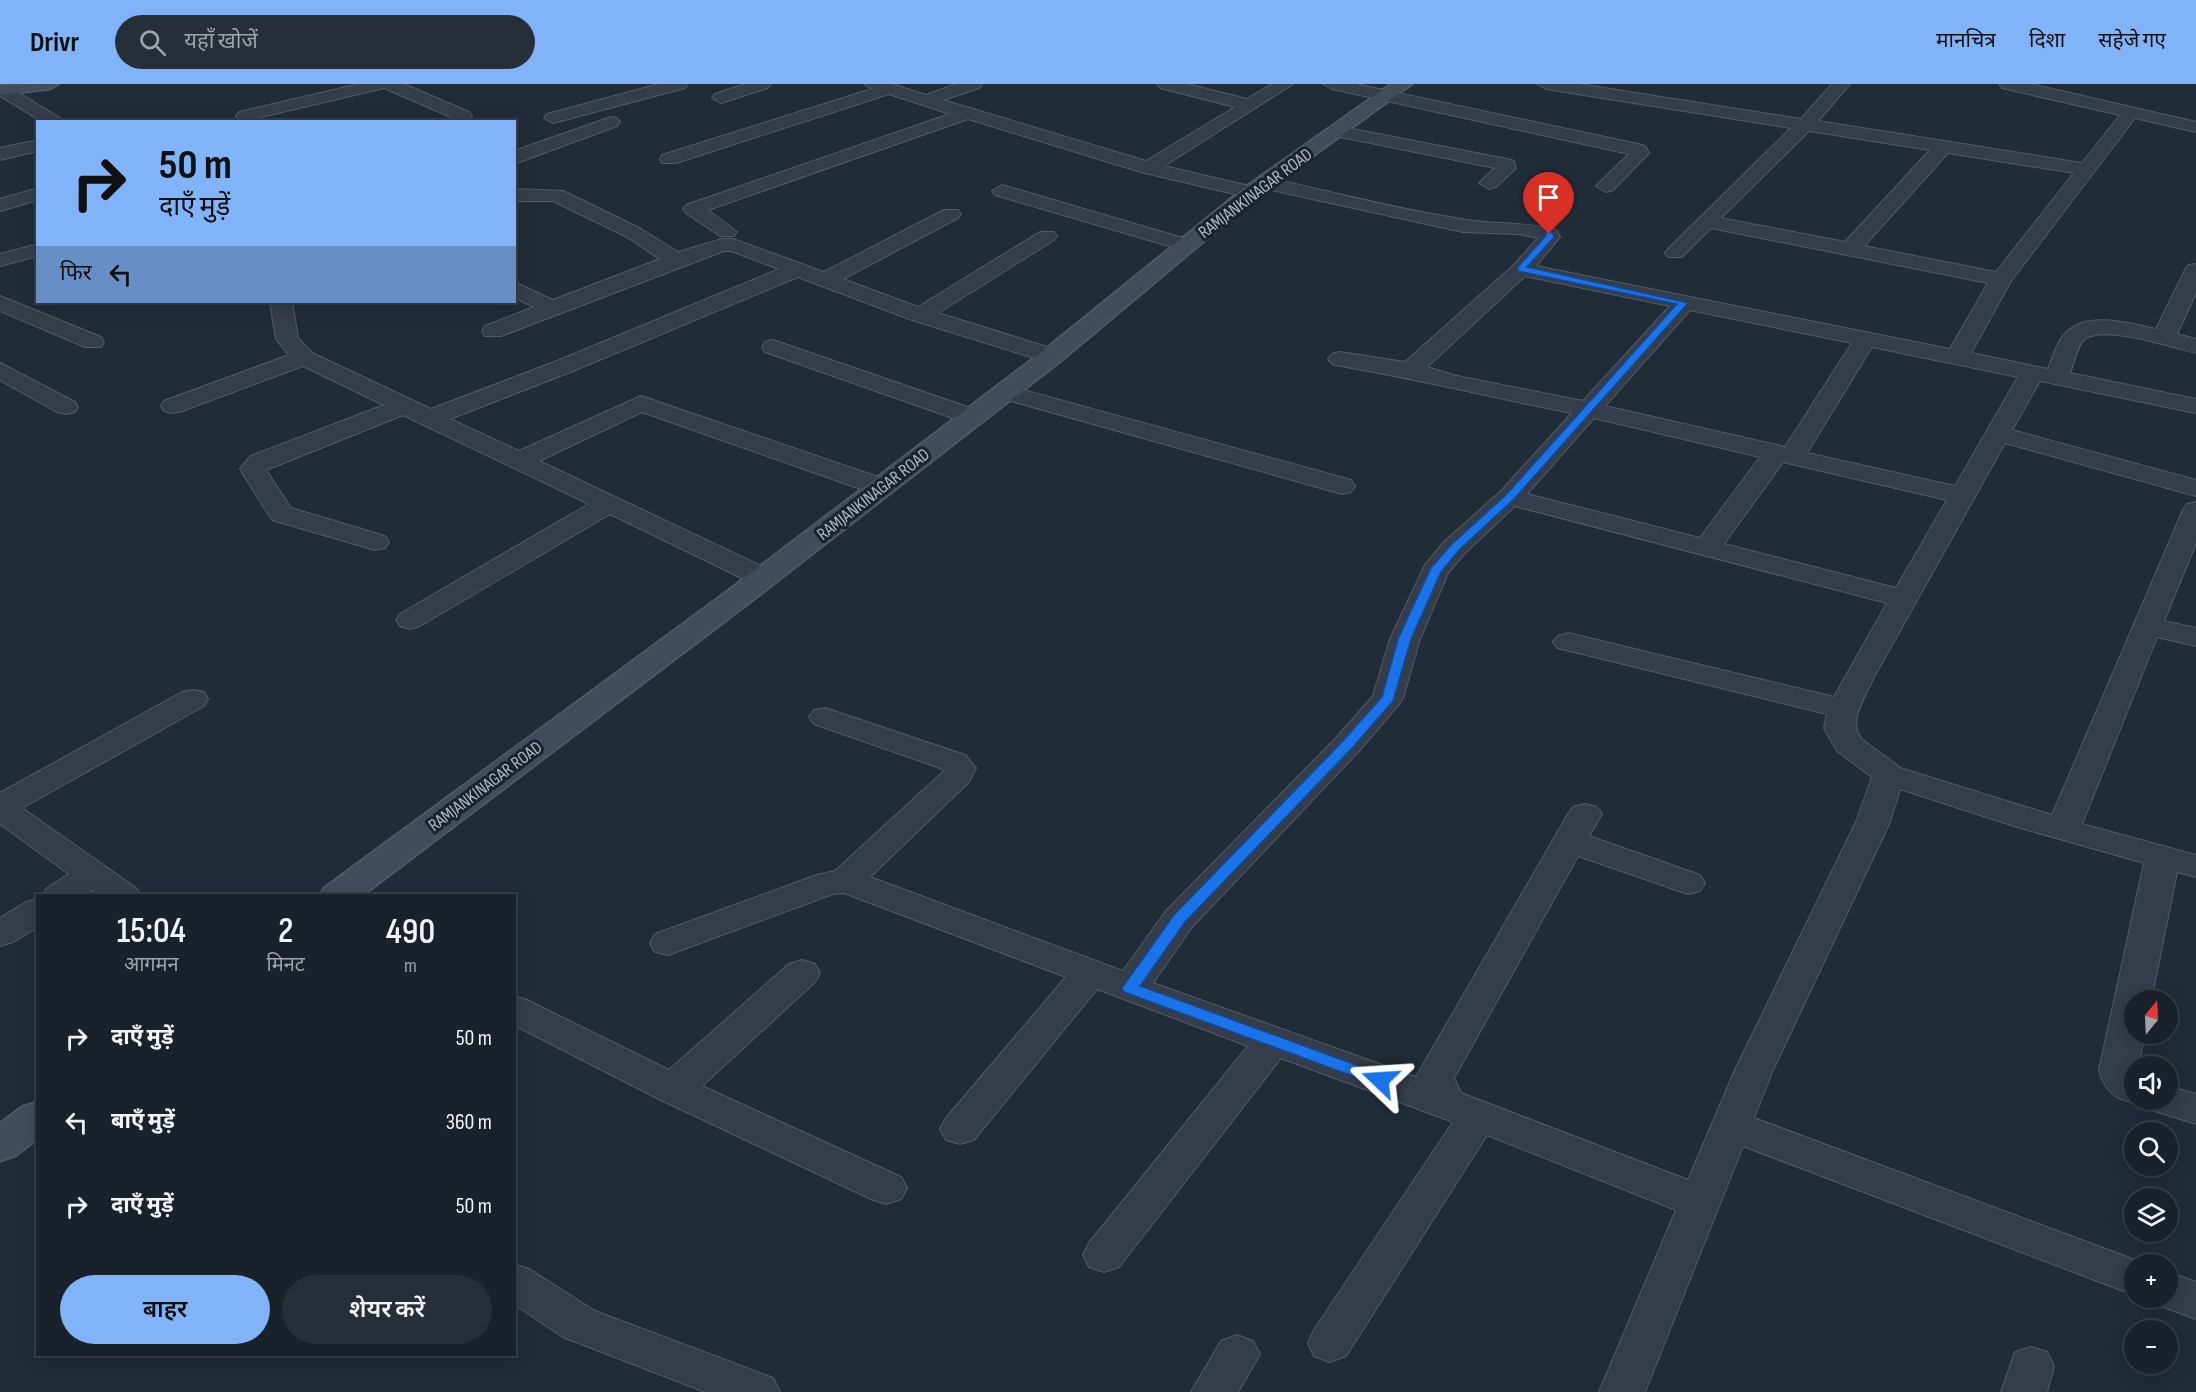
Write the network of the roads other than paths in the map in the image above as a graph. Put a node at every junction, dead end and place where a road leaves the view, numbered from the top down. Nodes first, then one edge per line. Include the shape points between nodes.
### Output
1 (50, 84) edge
2 (381, 84) edge
3 (389, 84) edge
4 (679, 84) edge
5 (762, 84) edge
6 (973, 84) edge
7 (1166, 84) edge
8 (1284, 84) edge
9 (1332, 84) edge
10 (1546, 84) edge
11 (1841, 84) edge
12 (2008, 84) edge
13 (2074, 84) edge
14 (882, 86) edge
15 (651, 87) edge
16 (1, 90) edge
17 (1395, 90) edge
18 (2060, 96) junction
19 (721, 98) dead end
20 (927, 100) junction
21 (1250, 105) junction
22 (30, 106) junction
23 (0, 111) edge
24 (2130, 112) junction
25 (969, 113) junction
26 (553, 118) dead end
27 (54, 120) edge
28 (249, 120) edge
29 (458, 120) edge
30 (611, 122) dead end
31 (1806, 124) junction
32 (2196, 127) edge
33 (1337, 131) junction
34 (36, 145) edge
35 (1944, 146) junction
36 (0, 154) edge
37 (516, 157) edge
38 (669, 159) dead end
39 (1148, 168) junction
40 (2086, 169) junction
41 (1489, 183) dead end
42 (1606, 186) dead end
43 (1258, 188) junction
44 (1002, 191) dead end
45 (36, 195) edge
46 (516, 195) edge
47 (0, 205) edge
48 (951, 214) dead end
49 (1706, 221) junction
50 (727, 232) dead end
51 (1047, 236) dead end
52 (34, 240) edge
53 (1186, 245) junction
54 (1850, 249) junction
55 (1675, 253) dead end
56 (0, 260) edge
57 (676, 260) junction
58 (798, 269) junction
59 (1521, 269) junction
60 (2196, 270) edge
61 (826, 279) junction
62 (2001, 279) junction
63 (516, 289) edge
64 (0, 303) edge
65 (281, 303) edge
66 (1683, 303) junction
67 (551, 308) junction
68 (920, 315) junction
69 (493, 330) dead end
70 (1866, 339) junction
71 (2163, 339) junction
72 (93, 342) dead end
73 (2196, 346) edge
74 (772, 347) dead end
75 (1052, 356) junction
76 (1957, 357) junction
77 (304, 358) junction
78 (1340, 359) dead end
79 (0, 370) edge
80 (1410, 370) junction
81 (2045, 374) junction
82 (1005, 392) junction
83 (174, 406) dead end
84 (404, 406) junction
85 (2196, 406) edge
86 (66, 407) dead end
87 (1590, 410) junction
88 (973, 417) junction
89 (430, 418) junction
90 (1999, 434) junction
91 (1784, 455) junction
92 (519, 461) junction
93 (1342, 486) dead end
94 (881, 488) junction
95 (2196, 488) edge
96 (1963, 496) junction
97 (1510, 497) junction
98 (609, 504) junction
99 (2192, 527) edge
100 (375, 542) dead end
101 (1707, 548) junction
102 (764, 578) junction
103 (1904, 599) junction
104 (410, 620) dead end
105 (2146, 626) junction
106 (2196, 637) edge
107 (1568, 642) dead end
108 (193, 699) dead end
109 (1844, 709) junction
110 (825, 717) dead end
111 (1889, 775) junction
112 (0, 807) edge
113 (2063, 828) junction
114 (2180, 861) edge
115 (93, 874) junction
116 (844, 882) junction
117 (1688, 883) dead end
118 (62, 894) edge
119 (120, 894) edge
120 (340, 894) edge
121 (36, 910) edge
122 (0, 934) edge
123 (668, 943) dead end
124 (802, 973) dead end
125 (1090, 973) junction
126 (1130, 988) junction
127 (516, 1010) edge
128 (1273, 1041) junction
129 (2124, 1083) edge
130 (673, 1089) junction
131 (2178, 1104) edge
132 (1461, 1109) junction
133 (2196, 1109) edge
134 (36, 1118) edge
135 (1731, 1125) junction
136 (960, 1129) dead end
137 (0, 1145) edge
138 (886, 1188) dead end
139 (1700, 1202) junction
140 (1104, 1255) dead end
141 (2124, 1274) edge
142 (516, 1282) edge
143 (2178, 1294) edge
144 (2196, 1301) edge
145 (1330, 1343) dead end
146 (1237, 1354) dead end
147 (757, 1392) edge
148 (1214, 1392) edge
149 (1622, 1392) edge

1 - 16 street
2 - 28 street via 245,116
3 - 29 street via 463,116
4 - 15 street
5 - 19 street
6 - 20 street
7 - 21 street
8 - 21 street
9 - 17 street
10 - 31 street
11 - 31 street
12 - 18 street
13 - 18 street
14 - 20 street
14 - 38 street
15 - 26 street
16 - 22 street
17 - 33 street, RAMJANKINAGAR ROAD
17 - 42 street via 1638,150 1640,153
18 - 24 street
20 - 25 street
21 - 39 street
22 - 23 street
22 - 27 street
24 - 32 street
24 - 40 street
25 - 39 street
25 - 50 street via 693,209
30 - 37 street
31 - 35 street
31 - 49 street
33 - 41 street via 1507,165
33 - 43 street, RAMJANKINAGAR ROAD
34 - 36 street
35 - 40 street
35 - 54 street
39 - 43 street
40 - 62 street
43 - 53 street, RAMJANKINAGAR ROAD
43 - 59 street via 1463,226 1518,228 1549,234
44 - 53 street
45 - 47 street
46 - 57 street via 556,195 634,233
48 - 61 street
49 - 54 street
49 - 55 street
51 - 68 street
52 - 56 street
53 - 75 street, RAMJANKINAGAR ROAD
54 - 62 street
57 - 58 street via 733,245
57 - 67 street
58 - 61 street
58 - 89 street
59 - 66 street
59 - 80 street
60 - 71 street
61 - 68 street
62 - 76 street
63 - 67 street
64 - 72 street
65 - 77 street via 287,339
66 - 70 street
66 - 87 street
67 - 69 street
68 - 75 street
70 - 76 street
70 - 91 street
71 - 73 street
71 - 81 street via 2107,327 2087,328 2075,336
74 - 88 street
75 - 82 street, RAMJANKINAGAR ROAD
76 - 81 street
77 - 83 street
77 - 84 street
78 - 80 street
79 - 86 street
80 - 87 street
81 - 85 street
81 - 90 street
82 - 88 street, RAMJANKINAGAR ROAD
82 - 93 street
84 - 89 street
84 - 100 street via 260,461 253,469 280,514
87 - 91 street
87 - 97 street
88 - 94 street, RAMJANKINAGAR ROAD
89 - 92 street
90 - 95 street
90 - 96 street
91 - 96 street
91 - 101 street
92 - 94 street via 641,403
92 - 98 street
94 - 102 street, RAMJANKINAGAR ROAD
96 - 103 street
97 - 101 street
97 - 126 street via 1455,547 1435,571 1405,639 1388,698 1179,919
98 - 102 street
98 - 104 street
99 - 105 street
101 - 103 street
102 - 120 street, RAMJANKINAGAR ROAD
103 - 109 street
105 - 106 street
105 - 113 street
107 - 109 street
108 - 112 street
109 - 111 street via 1840,728 1848,744
110 - 116 street via 954,762 960,768
111 - 113 street
111 - 135 street via 1873,822
112 - 115 street
113 - 114 street
114 - 129 street via 2118,1070
115 - 118 street
115 - 119 street
116 - 123 street via 829,884
116 - 125 street
117 - 132 street via 1577,828 1435,1078
121 - 122 street
124 - 130 street
125 - 126 street
125 - 136 street
126 - 128 street
127 - 130 street
128 - 132 street
128 - 140 street
130 - 138 street
131 - 133 street
132 - 139 street
132 - 145 street
134 - 137 street
135 - 139 street
135 - 141 street
139 - 149 street
142 - 147 street via 579,1324
143 - 144 street
146 - 148 street

